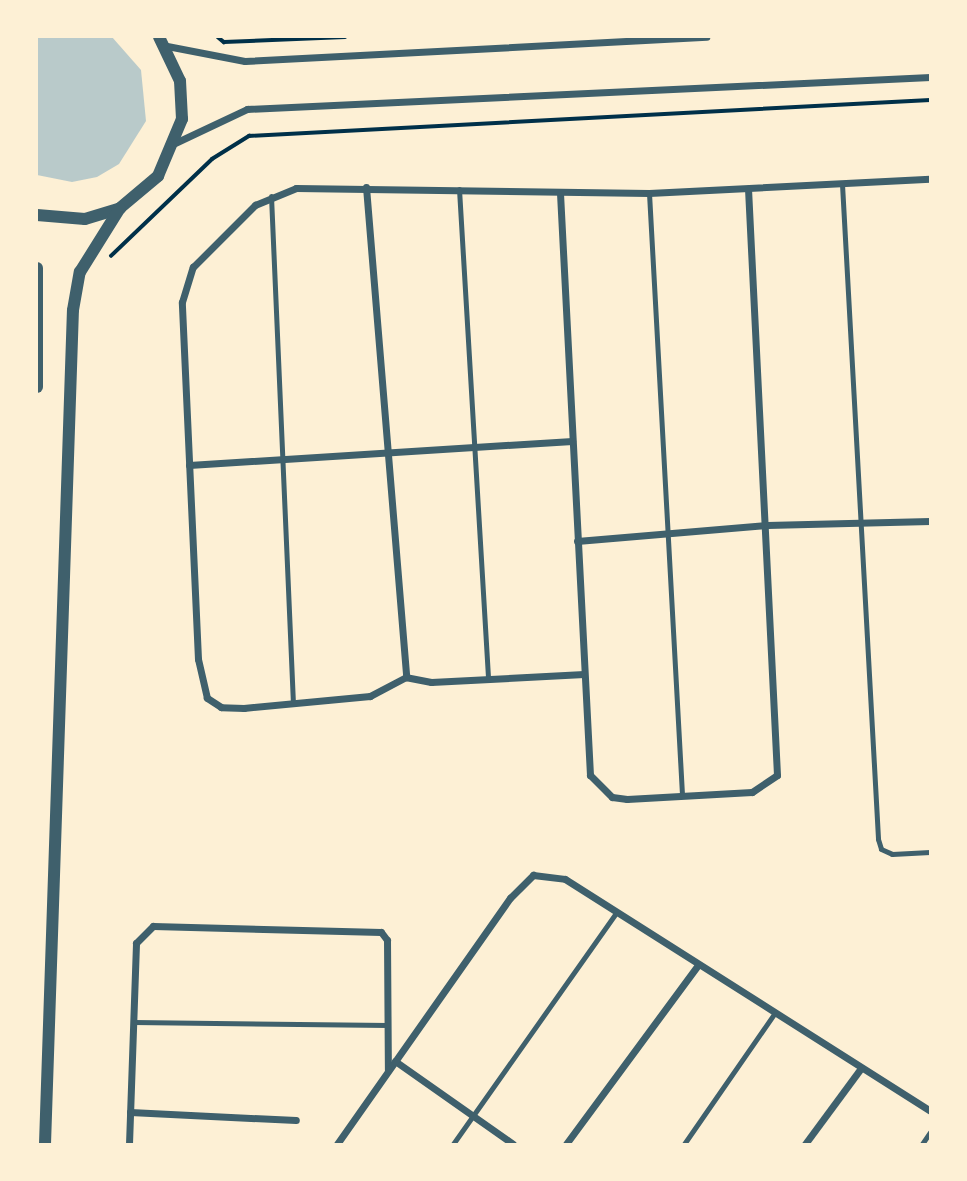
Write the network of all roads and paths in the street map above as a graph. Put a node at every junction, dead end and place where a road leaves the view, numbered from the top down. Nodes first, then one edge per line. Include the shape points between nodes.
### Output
1 (218, 37) edge
2 (345, 37) edge
3 (706, 37) edge
4 (163, 41) edge
5 (930, 77) edge
6 (174, 143) junction
7 (930, 179) edge
8 (842, 184) junction
9 (366, 187) junction
10 (459, 189) junction
11 (748, 189) junction
12 (649, 192) junction
13 (560, 193) junction
14 (271, 196) junction
15 (120, 208) junction
16 (37, 215) edge
17 (37, 268) edge
18 (37, 387) edge
19 (572, 441) junction
20 (477, 447) junction
21 (383, 454) junction
22 (282, 458) junction
23 (189, 465) junction
24 (930, 521) edge
25 (862, 522) junction
26 (767, 525) junction
27 (668, 536) junction
28 (577, 541) junction
29 (584, 674) junction
30 (405, 677) junction
31 (488, 679) junction
32 (293, 704) junction
33 (682, 794) junction
34 (930, 852) edge
35 (616, 913) junction
36 (697, 966) junction
37 (774, 1014) junction
38 (133, 1023) junction
39 (388, 1026) junction
40 (395, 1061) junction
41 (861, 1068) junction
42 (388, 1071) junction
43 (930, 1111) edge
44 (130, 1112) junction
45 (472, 1116) junction
46 (296, 1120) dead end
47 (930, 1132) edge
48 (45, 1144) edge
49 (129, 1144) edge
50 (337, 1144) edge
51 (453, 1144) edge
52 (513, 1144) edge
53 (566, 1144) edge
54 (684, 1144) edge
55 (806, 1144) edge
56 (922, 1144) edge

1 - 2 path via 224,42
3 - 4 street via 245,61
4 - 6 street via 180,81 182,119
5 - 6 street via 247,110
6 - 15 street via 158,176
7 - 8 street
8 - 11 street
8 - 25 lane
9 - 10 street
9 - 14 street via 296,188
9 - 21 street
10 - 13 street
10 - 20 lane
11 - 12 street
11 - 26 street
12 - 13 street
12 - 27 lane
13 - 19 street
14 - 22 lane
14 - 23 street via 193,267 184,284
15 - 16 street via 85,219
15 - 48 street via 84,262 73,310
17 - 18 street
19 - 20 street
19 - 28 street
20 - 21 street
20 - 31 lane
21 - 22 street
21 - 30 street
22 - 23 street
22 - 32 lane
23 - 32 street via 198,659 207,698 221,707
24 - 25 street
25 - 26 street
25 - 34 lane via 878,839 881,849 892,854
26 - 27 street
26 - 33 street via 779,757 768,786
27 - 28 street
27 - 33 lane
28 - 29 street
29 - 31 street
29 - 33 street via 590,775 599,788 626,799
30 - 31 street
30 - 32 street via 370,696
35 - 36 street
35 - 40 street via 565,879 534,875 510,898
35 - 45 lane
36 - 37 street
36 - 53 street
37 - 41 street
37 - 54 lane
38 - 39 lane
38 - 39 street via 136,943 145,930 162,923 372,927 387,940
38 - 44 street
39 - 42 street
40 - 42 street
40 - 45 street
41 - 43 street
41 - 55 street
42 - 50 street
44 - 46 street
44 - 49 street
45 - 51 lane
45 - 52 street
47 - 56 lane

